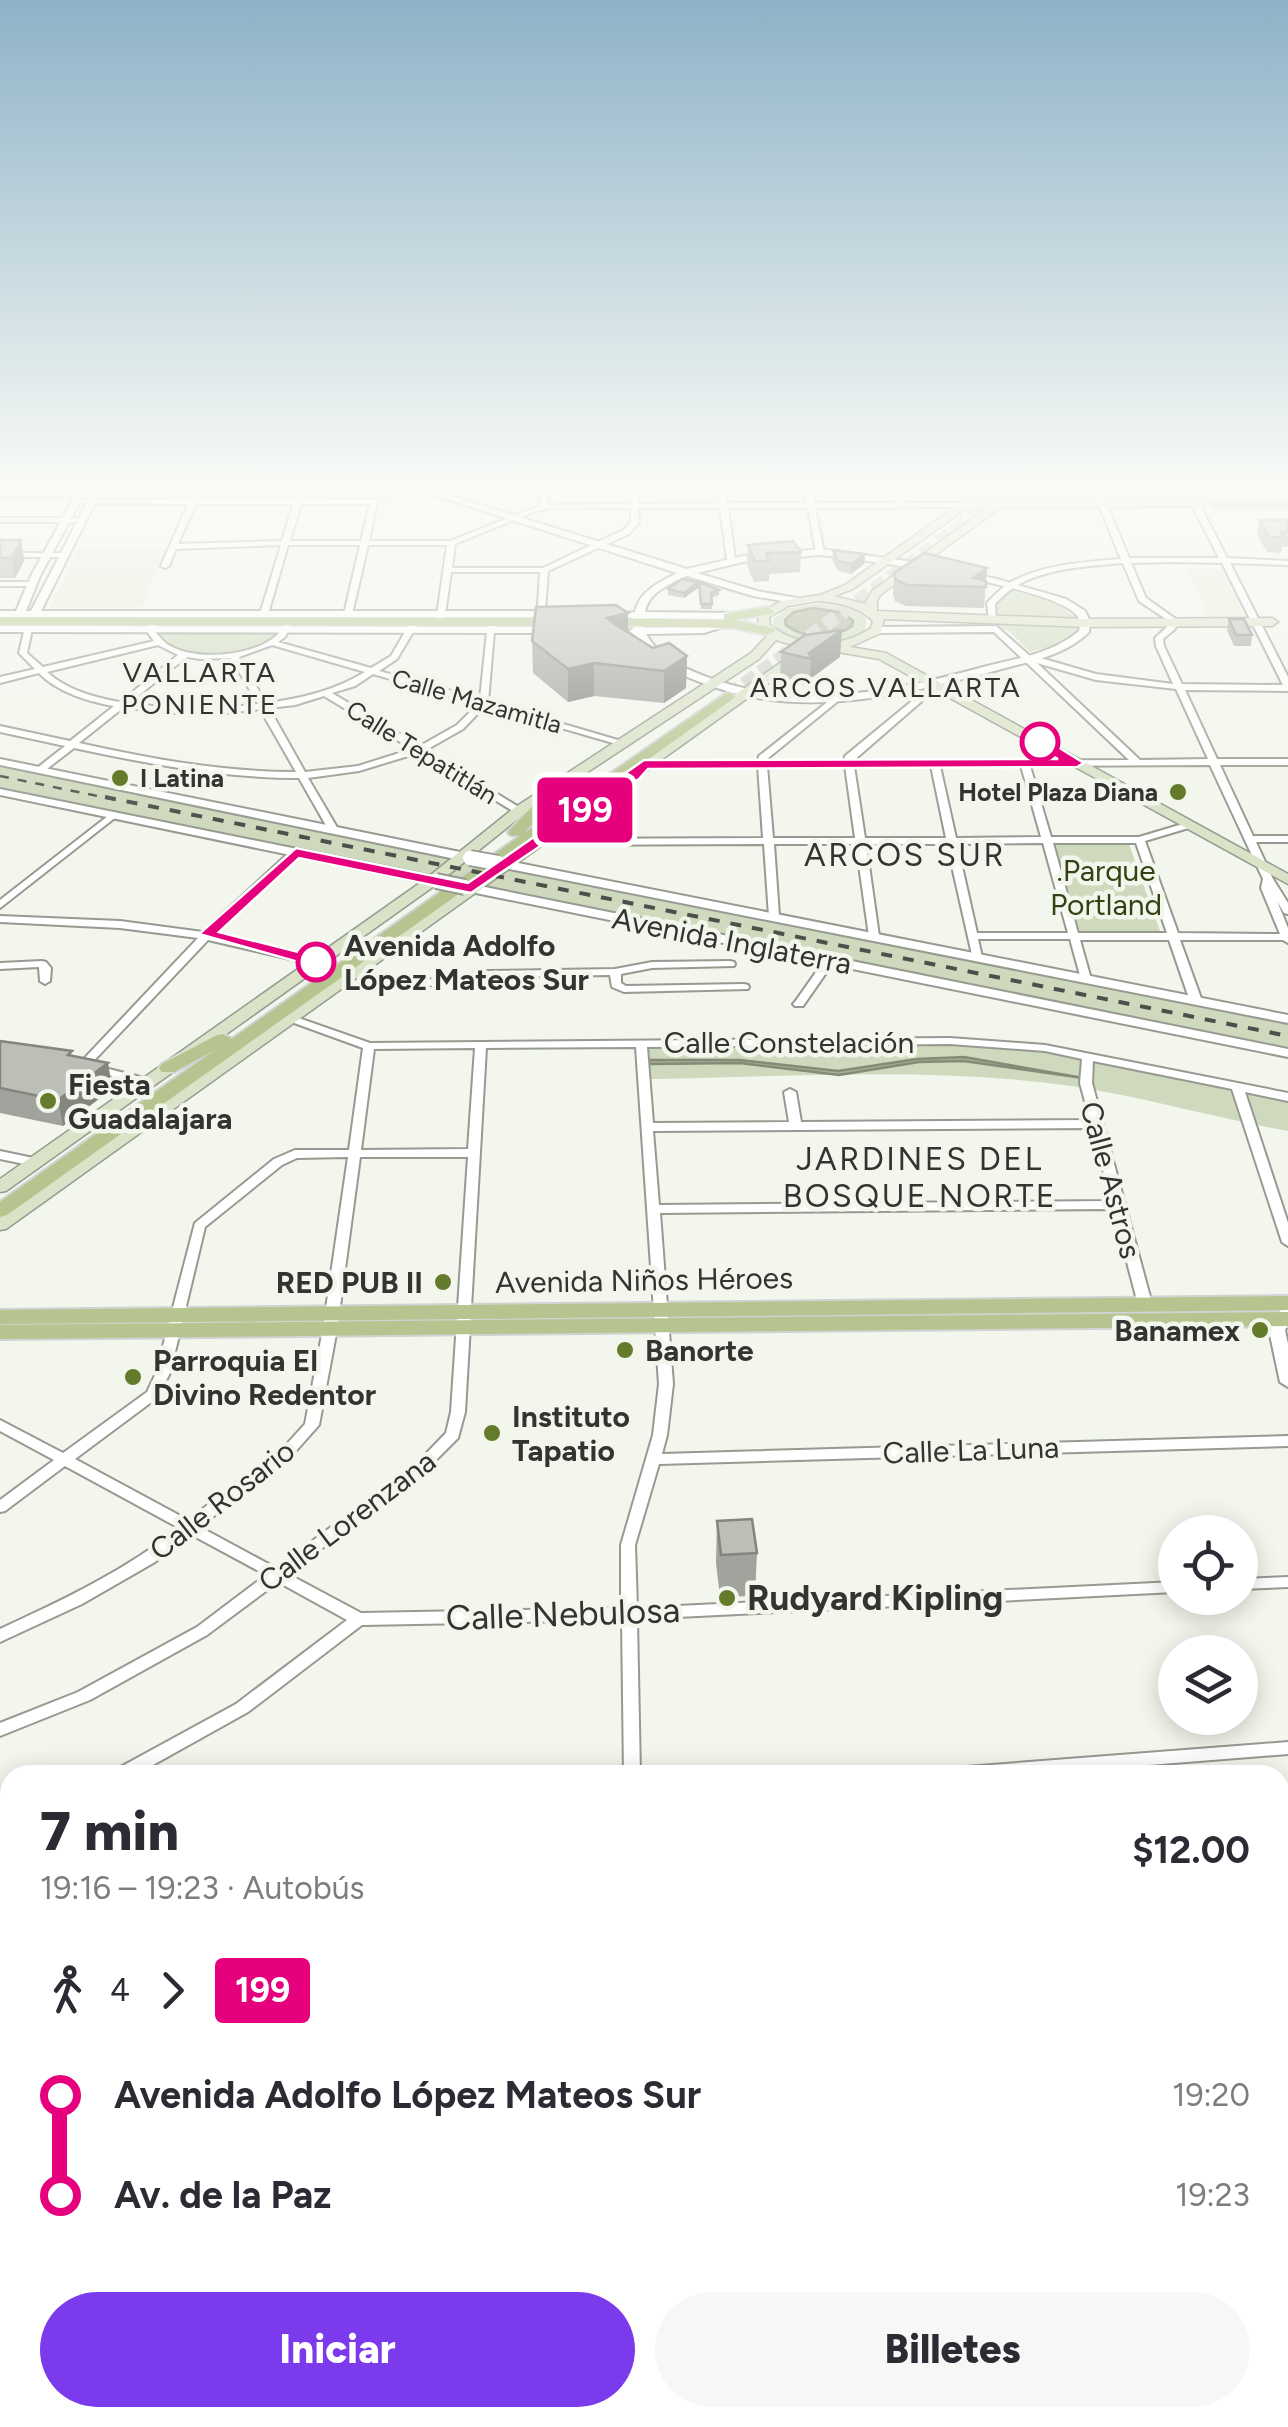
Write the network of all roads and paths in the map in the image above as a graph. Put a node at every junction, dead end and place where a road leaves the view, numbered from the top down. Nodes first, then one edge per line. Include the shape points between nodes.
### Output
1 (30, 596) edge
2 (40, 596) edge
3 (269, 596) edge
4 (352, 596) edge
5 (443, 596) edge
6 (543, 596) edge
7 (650, 596) edge
8 (735, 596) edge
9 (773, 596) edge
10 (815, 596) edge
11 (874, 596) edge
12 (998, 596) edge
13 (1049, 596) edge
14 (1141, 596) edge
15 (1242, 596) edge
16 (801, 600) junction
17 (768, 610) junction
18 (873, 613) junction
19 (174, 614) junction
20 (264, 614) junction
21 (348, 614) junction
22 (0, 617) edge
23 (440, 618) junction
24 (542, 618) junction
25 (732, 620) junction
26 (208, 621) junction
27 (993, 621) junction
28 (1174, 621) junction
29 (579, 622) junction
30 (635, 622) junction
31 (1081, 622) junction
32 (1255, 622) junction
33 (1288, 622) edge
34 (25, 623) junction
35 (153, 625) junction
36 (289, 626) junction
37 (414, 626) junction
38 (492, 626) junction
39 (0, 629) edge
40 (877, 630) junction
41 (771, 633) junction
42 (273, 643) junction
43 (158, 644) junction
44 (824, 646) junction
45 (185, 654) junction
46 (234, 655) junction
47 (882, 656) junction
48 (1028, 657) junction
49 (37, 672) junction
50 (374, 672) junction
51 (0, 680) edge
52 (936, 685) junction
53 (1179, 687) junction
54 (1288, 687) edge
55 (745, 690) junction
56 (720, 691) junction
57 (326, 692) junction
58 (835, 699) junction
59 (484, 702) junction
60 (122, 706) junction
61 (264, 706) junction
62 (0, 729) edge
63 (624, 743) junction
64 (74, 744) junction
65 (420, 750) junction
66 (0, 762) edge
67 (1216, 762) junction
68 (1288, 762) edge
69 (761, 763) junction
70 (849, 763) junction
71 (935, 763) junction
72 (1025, 763) junction
73 (1077, 763) junction
74 (1138, 763) junction
75 (644, 764) junction
76 (40, 770) junction
77 (304, 775) junction
78 (566, 779) junction
79 (0, 792) edge
80 (519, 811) junction
81 (112, 816) junction
82 (1188, 825) junction
83 (332, 829) junction
84 (516, 832) junction
85 (540, 835) junction
86 (1250, 839) junction
87 (1288, 839) edge
88 (1046, 840) junction
89 (1140, 840) junction
90 (862, 841) junction
91 (952, 841) junction
92 (767, 842) junction
93 (296, 853) junction
94 (467, 857) junction
95 (502, 864) junction
96 (1265, 872) junction
97 (1288, 880) edge
98 (434, 881) junction
99 (468, 888) junction
100 (0, 904) edge
101 (1288, 911) edge
102 (774, 916) junction
103 (0, 919) edge
104 (207, 934) junction
105 (874, 936) junction
106 (972, 936) junction
107 (1074, 936) junction
108 (1173, 937) junction
109 (1288, 938) edge
110 (977, 956) junction
111 (830, 960) junction
112 (316, 962) junction
113 (730, 964) dead end
114 (0, 966) edge
115 (621, 972) junction
116 (352, 974) junction
117 (1086, 979) junction
118 (44, 982) dead end
119 (744, 987) dead end
120 (1196, 1002) junction
121 (799, 1004) dead end
122 (290, 1018) junction
123 (1288, 1020) edge
124 (230, 1041) junction
125 (642, 1042) junction
126 (481, 1045) junction
127 (369, 1046) junction
128 (1288, 1053) edge
129 (1088, 1056) junction
130 (68, 1064) edge
131 (83, 1066) junction
132 (168, 1068) junction
133 (208, 1078) junction
134 (148, 1082) junction
135 (1238, 1086) junction
136 (790, 1092) dead end
137 (1288, 1097) edge
138 (1096, 1124) junction
139 (648, 1127) junction
140 (796, 1127) junction
141 (474, 1153) junction
142 (0, 1154) edge
143 (354, 1154) junction
144 (34, 1162) junction
145 (0, 1187) edge
146 (0, 1198) edge
147 (1117, 1205) junction
148 (655, 1208) junction
149 (0, 1212) edge
150 (0, 1225) edge
151 (1288, 1242) edge
152 (1145, 1304) junction
153 (1286, 1313) edge
154 (0, 1317) edge
155 (662, 1318) junction
156 (464, 1320) junction
157 (331, 1321) junction
158 (174, 1322) junction
159 (0, 1332) edge
160 (1288, 1382) edge
161 (0, 1425) edge
162 (1288, 1442) edge
163 (654, 1458) junction
164 (65, 1460) junction
165 (0, 1507) edge
166 (188, 1528) junction
167 (276, 1576) junction
168 (1288, 1582) edge
169 (1258, 1583) edge
170 (1158, 1588) edge
171 (628, 1614) junction
172 (359, 1619) junction
173 (0, 1636) edge
174 (0, 1730) edge
175 (1288, 1748) edge
176 (139, 1765) edge
177 (632, 1765) edge
178 (1068, 1765) edge

1 - 34 street
2 - 34 street
3 - 20 street
4 - 21 street
5 - 23 street
6 - 24 street
7 - 30 street
8 - 17 street
9 - 16 street
10 - 16 main road
11 - 18 main road
12 - 27 street
13 - 31 street via 1074,608
14 - 28 street
15 - 32 street
16 - 17 main road
16 - 18 main road via 843,601
17 - 25 main road
17 - 41 main road via 762,621
18 - 27 main road
18 - 40 main road
19 - 20 street
19 - 26 main road
19 - 34 street
20 - 21 street
21 - 23 street
22 - 34 main road
23 - 24 street
23 - 37 main road
23 - 38 main road
24 - 29 main road
24 - 38 main road
25 - 30 main road
25 - 41 main road
26 - 35 main road
26 - 36 main road
27 - 31 main road
28 - 31 main road
28 - 32 main road
28 - 53 street via 1158,642
29 - 30 main road
29 - 38 street
30 - 56 street via 663,660
31 - 48 street via 1078,639
32 - 33 main road
32 - 54 street
34 - 35 main road
34 - 39 street
34 - 49 street via 23,653
35 - 36 street
35 - 43 street
36 - 37 main road
36 - 42 street
37 - 38 street
37 - 50 street via 402,652
38 - 59 street
40 - 44 main road
40 - 47 main road
40 - 48 street via 989,627
41 - 44 main road
41 - 56 main road
42 - 46 street
42 - 50 street, Calle Mazamitla
43 - 45 street
43 - 49 street
44 - 47 main road
44 - 55 main road via 796,654
45 - 46 street
45 - 60 street
46 - 61 street
47 - 52 main road
48 - 52 street
48 - 53 street via 1108,681
48 - 74 street
49 - 51 street
49 - 60 street via 70,692
50 - 57 street
50 - 59 street, Calle Mazamitla
52 - 58 street
52 - 70 street via 850,753
52 - 73 main road
53 - 54 street
53 - 67 street
55 - 56 street
55 - 58 street
55 - 75 main road
56 - 63 main road
56 - 84 main road
56 - 85 main road
57 - 61 street
57 - 65 street, Calle Tepatitlán
58 - 69 street
59 - 63 street, Calle Mazamitla
59 - 65 street via 463,726
60 - 61 street via 193,712
60 - 64 street
61 - 77 street
62 - 64 street
63 - 78 main road
64 - 76 street
64 - 77 street via 233,774
65 - 77 street
65 - 80 street, Calle Tepatitlán
66 - 76 street, Avenida Inglaterra
67 - 68 street
67 - 74 street
67 - 86 street
69 - 70 street
69 - 75 street
69 - 92 street
70 - 71 street
70 - 90 street
71 - 72 street
71 - 91 street
72 - 73 street
72 - 88 street
73 - 74 street
73 - 82 main road
75 - 85 main road
76 - 83 street, Avenida Inglaterra
77 - 83 street
78 - 80 main road
78 - 84 main road
79 - 81 street, Avenida Inglaterra
80 - 94 main road
81 - 93 street, Avenida Inglaterra
81 - 100 street
82 - 89 street
82 - 96 main road
83 - 94 street, Avenida Inglaterra
84 - 124 main road
85 - 92 street
85 - 95 main road
85 - 124 main road
86 - 87 street
86 - 96 street
88 - 89 street
88 - 91 street
88 - 107 street
89 - 108 street
90 - 91 street
90 - 92 street
90 - 105 street
91 - 106 street
92 - 102 street
93 - 98 street, Avenida Inglaterra
93 - 104 street
94 - 95 street, Avenida Inglaterra, bridge
94 - 98 main road
95 - 99 main road
95 - 102 street, Avenida Inglaterra
96 - 97 main road
96 - 101 street
96 - 109 street
98 - 99 street, Avenida Inglaterra, bridge
98 - 112 main road
99 - 111 street, Avenida Inglaterra
99 - 116 main road
102 - 105 street, Avenida Inglaterra
103 - 104 street
104 - 112 street
104 - 131 street
105 - 110 street, Avenida Inglaterra
106 - 107 street
106 - 110 street
107 - 108 street
107 - 117 street
108 - 109 street
108 - 120 street
110 - 117 street, Avenida Inglaterra
111 - 121 street
111 - 128 street, Avenida Inglaterra
112 - 132 main road
113 - 115 street
114 - 118 street via 42,964
115 - 116 street via 508,973 413,985
115 - 119 street via 620,988
116 - 122 main road
117 - 120 street, Avenida Inglaterra
120 - 123 street, Avenida Inglaterra
122 - 127 street, Calle Constelación
122 - 133 main road
124 - 132 main road
124 - 133 main road
124 - 146 main road
124 - 149 main road
125 - 126 street, Calle Constelación
125 - 129 street, Calle Constelación via 950,1041
125 - 139 street
126 - 127 street, Calle Constelación
126 - 141 street, Calle Lorenzana
127 - 143 street, Calle Rosario
129 - 135 street, Calle Constelación
129 - 138 street, Calle Astros via 1086,1083
130 - 131 street
131 - 134 street
132 - 134 main road
133 - 150 main road
134 - 144 main road
135 - 137 street, Calle Constelación
135 - 151 street
136 - 140 street
138 - 140 street
138 - 147 street, Calle Astros
139 - 140 street
139 - 148 street
141 - 143 street
141 - 156 street, Calle Lorenzana
142 - 144 street
143 - 157 street, Calle Rosario
143 - 158 street via 287,1156 205,1219
144 - 145 main road
147 - 148 street
147 - 152 street, Calle Astros
148 - 155 street
152 - 153 main road, Avenida Niños Héroes
152 - 155 main road, Avenida Niños Héroes
153 - 155 main road, Avenida Niños Héroes
153 - 160 street via 1277,1334
154 - 158 main road, Avenida Niños Héroes
155 - 156 main road, Avenida Niños Héroes
155 - 163 street via 665,1412
156 - 157 main road, Avenida Niños Héroes
156 - 167 street, Calle Lorenzana via 458,1412 444,1447
157 - 158 main road, Avenida Niños Héroes
157 - 166 street, Calle Rosario via 316,1410 304,1437
158 - 159 main road, Avenida Niños Héroes
158 - 164 street via 152,1395
161 - 164 street, Calle Nebulosa
162 - 163 street, Calle La Luna
163 - 171 street via 628,1545
164 - 165 street
164 - 166 street, Calle Nebulosa
166 - 167 street, Calle Nebulosa
166 - 173 street, Calle Rosario via 114,1580
167 - 172 street, Calle Nebulosa
167 - 174 street, Calle Lorenzana via 126,1676
168 - 169 street
170 - 171 street, Calle Nebulosa
171 - 172 street, Calle Nebulosa
171 - 177 street
172 - 176 street via 242,1708
175 - 178 street

